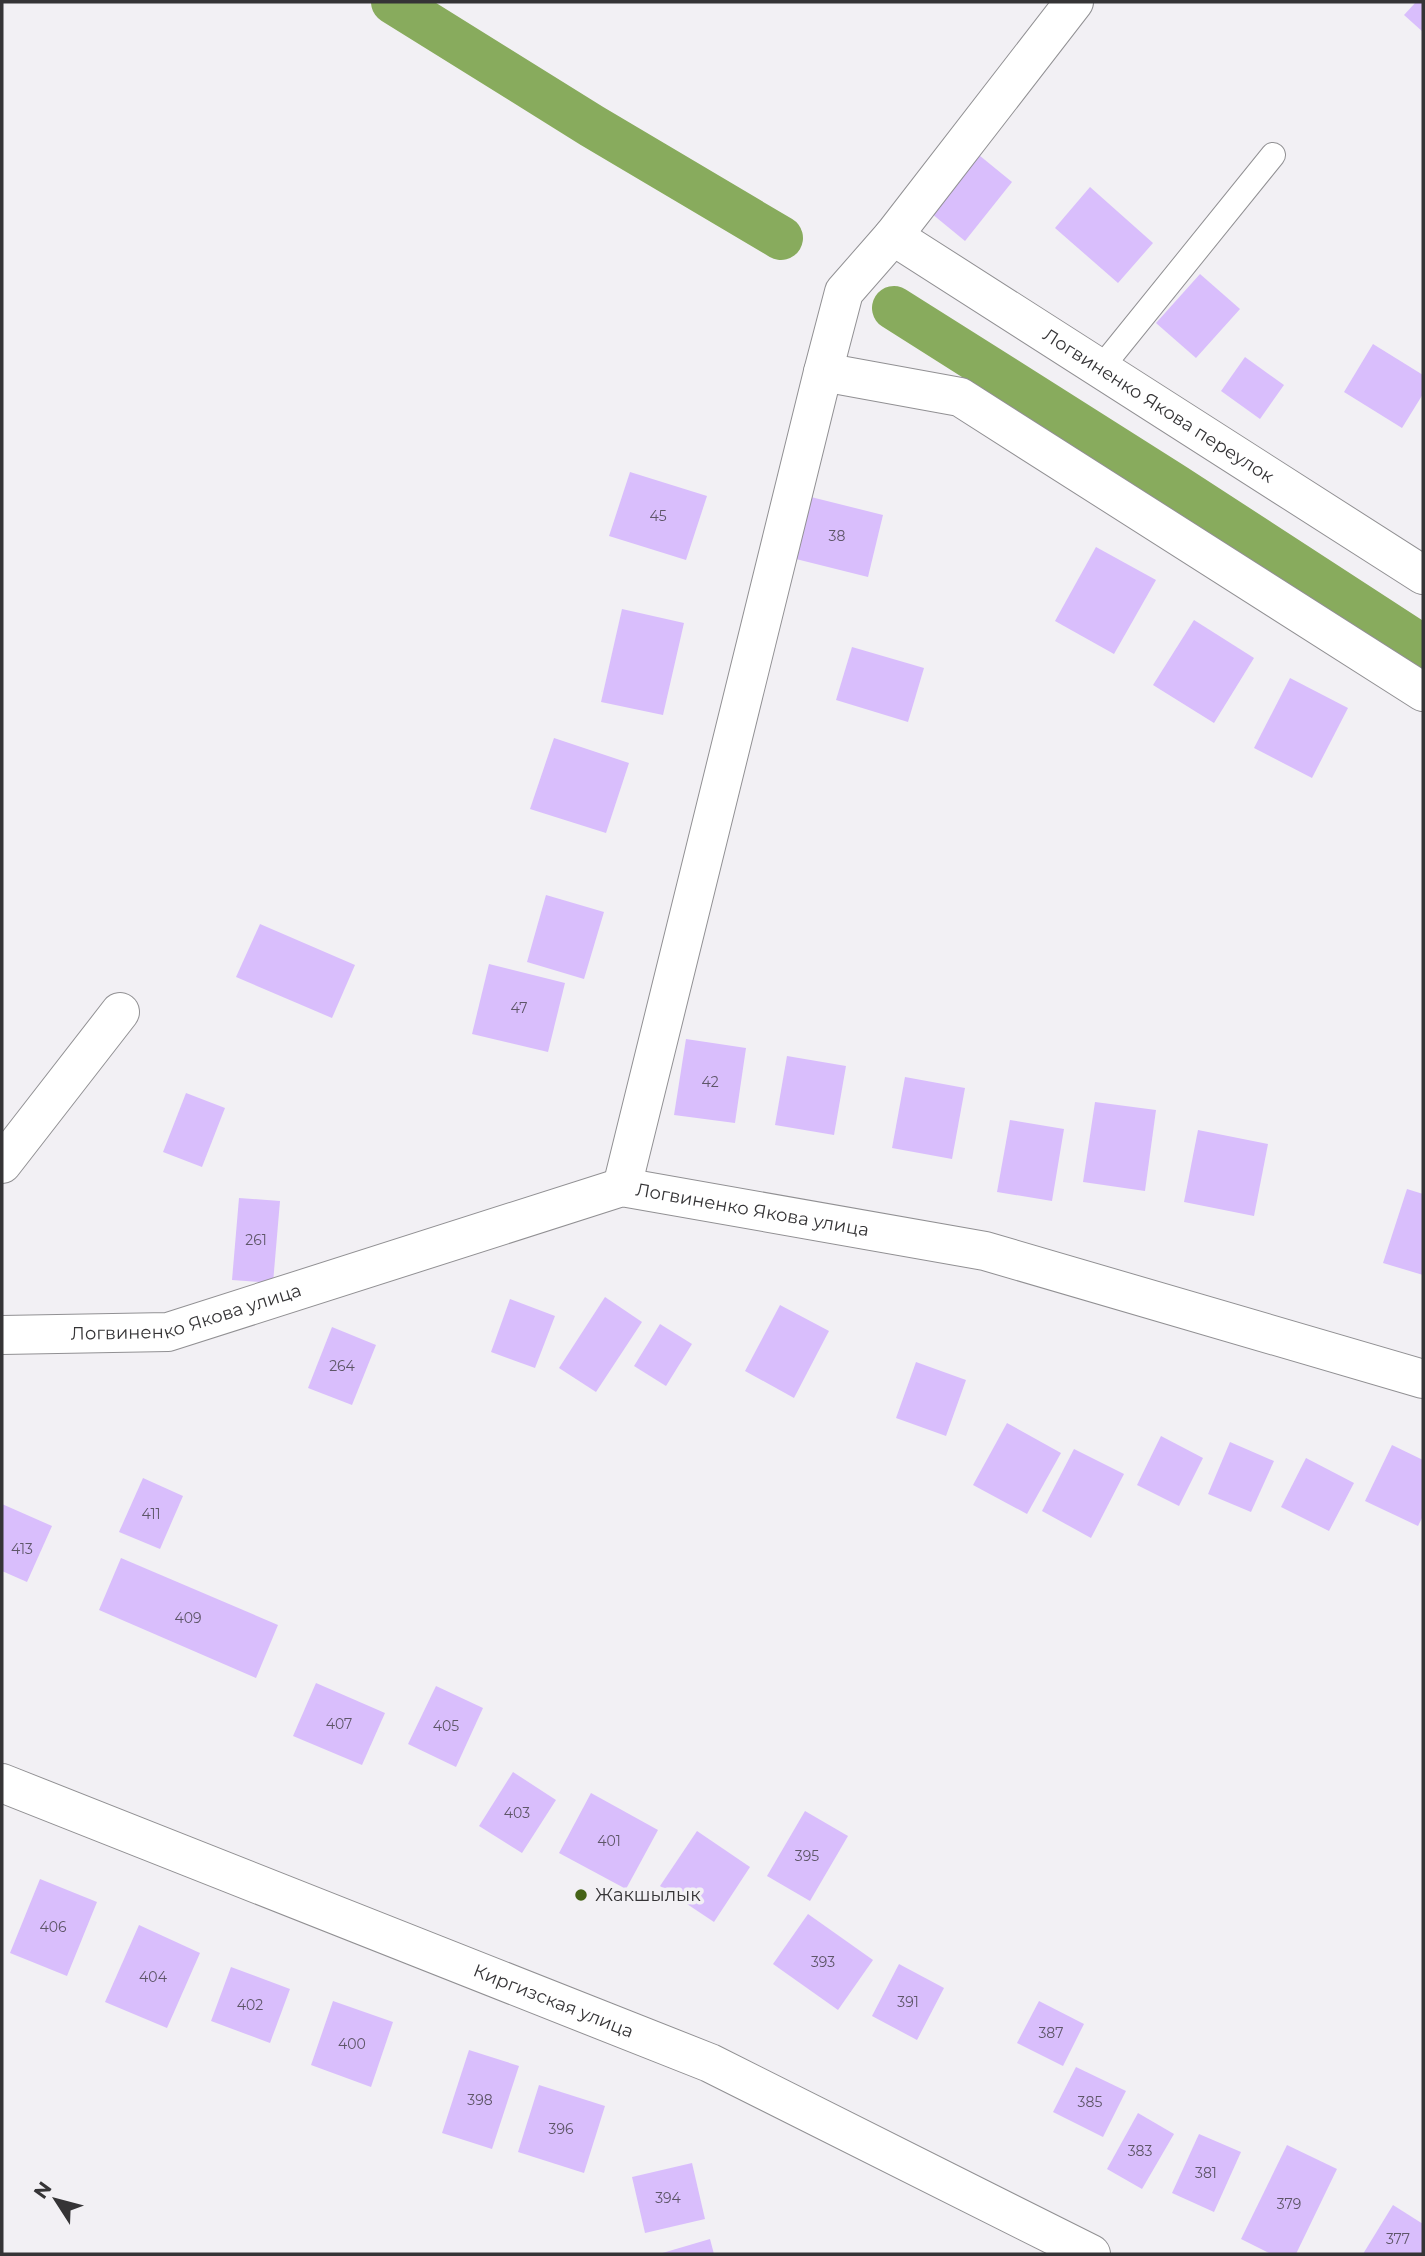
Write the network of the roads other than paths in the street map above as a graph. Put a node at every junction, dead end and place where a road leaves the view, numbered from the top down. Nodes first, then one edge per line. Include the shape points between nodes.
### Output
1 (1074, 2) edge
2 (1273, 155) dead end
3 (893, 236) junction
4 (1101, 368) junction
5 (823, 372) junction
6 (1423, 575) edge
7 (1423, 692) edge
8 (120, 1012) dead end
9 (2, 1164) edge
10 (622, 1187) junction
11 (2, 1335) edge
12 (1423, 1379) edge
13 (2, 1783) edge
14 (1091, 2254) edge

1 - 3 street
2 - 4 lane
3 - 4 street, Логвиненко Якова переулок
3 - 5 street via 844,292
4 - 6 street, Логвиненко Якова переулок
5 - 7 street via 960,397
5 - 10 street
8 - 9 street
10 - 11 street, Логвиненко Якова улица via 168,1332
10 - 12 street, Логвиненко Якова улица via 985,1251
13 - 14 street, Киргизская улица via 710,2063

